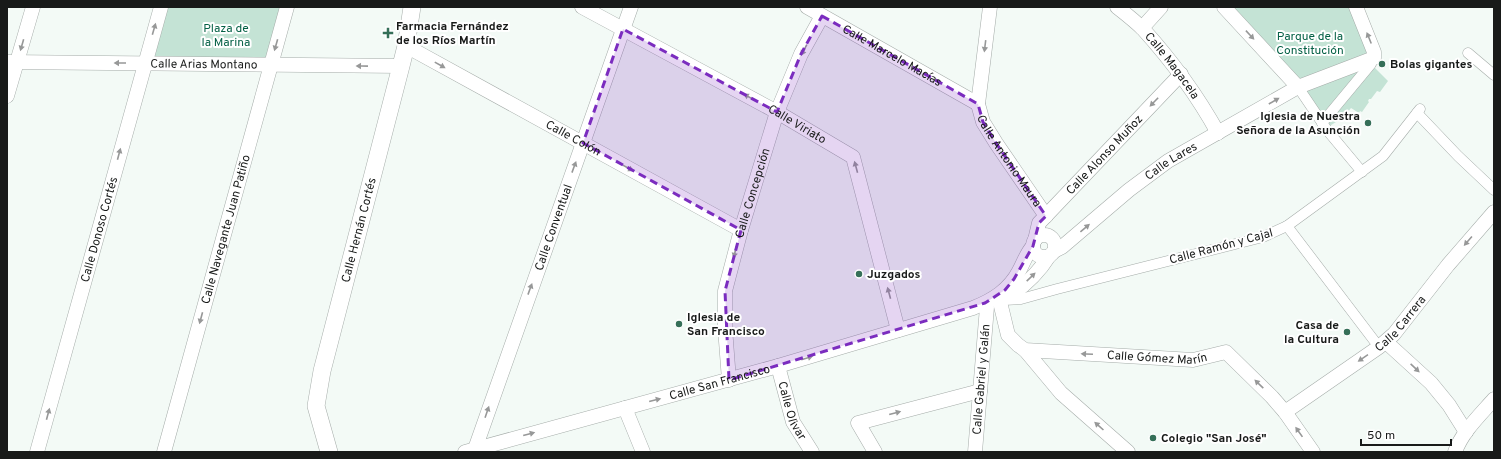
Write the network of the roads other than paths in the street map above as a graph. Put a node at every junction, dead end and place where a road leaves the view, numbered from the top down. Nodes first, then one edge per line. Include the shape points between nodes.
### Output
1 (33, 7) edge
2 (161, 7) edge
3 (287, 7) edge
4 (412, 7) edge
5 (582, 7) edge
6 (632, 7) edge
7 (807, 7) edge
8 (990, 7) edge
9 (1117, 7) edge
10 (1161, 7) edge
11 (1224, 7) edge
12 (1356, 7) edge
13 (822, 16) junction
14 (1142, 28) junction
15 (623, 29) junction
16 (406, 46) junction
17 (1468, 53) dead end
18 (12, 62) edge
19 (145, 63) junction
20 (271, 64) junction
21 (1371, 64) dead end
22 (401, 66) junction
23 (1181, 74) junction
24 (1494, 75) edge
25 (1298, 87) junction
26 (7, 96) edge
27 (978, 104) junction
28 (777, 112) junction
29 (1322, 123) junction
30 (1218, 133) junction
31 (583, 144) junction
32 (1362, 172) junction
33 (1494, 190) edge
34 (1494, 212) edge
35 (1046, 216) junction
36 (1287, 226) junction
37 (740, 230) junction
38 (1034, 243) junction
39 (1052, 254) junction
40 (991, 304) junction
41 (898, 330) junction
42 (985, 332) junction
43 (1008, 335) junction
44 (1383, 344) junction
45 (1025, 350) junction
46 (778, 366) junction
47 (729, 380) junction
48 (980, 391) junction
49 (1494, 399) edge
50 (625, 408) junction
51 (1285, 412) junction
52 (1466, 432) junction
53 (472, 451) edge
54 (37, 452) edge
55 (164, 452) edge
56 (329, 452) edge
57 (644, 452) edge
58 (812, 452) edge
59 (875, 452) edge
60 (975, 452) edge
61 (1128, 452) edge
62 (1313, 452) edge
63 (1455, 452) edge

1 -> 18 street
19 -> 2 street, Calle Donoso Cortés
3 -> 20 street, Calle Navegante Juan Patiño
4 - 16 street, Calle Hernán Cortés
5 - 15 street, Calle Viriato
6 - 15 street, Calle Conventual
7 - 13 street, Calle Marcelo Macías
8 -> 27 street, Calle Antonio Maura
9 - 14 street, Calle Magacela
10 - 14 street
11 -> 25 street
25 -> 12 street via 1374,58
13 - 27 street, Calle Marcelo Macías
13 -> 28 street, Calle Concepción via 801,54
14 - 23 street, Calle Magacela
28 -> 15 street, Calle Viriato
15 - 31 street, Calle Conventual
16 - 22 street, Calle Hernán Cortés
16 -> 31 street, Calle Colón
17 - 24 street
19 -> 18 street, Calle Arias Montano
18 - 26 street
19 - 20 street, Calle Arias Montano
54 -> 19 street, Calle Donoso Cortés
22 -> 20 street, Calle Arias Montano
20 -> 55 street, Calle Navegante Juan Patiño
21 - 29 street
22 - 56 street, Calle Hernán Cortés via 322,371 316,406
23 - 30 street, Calle Magacela via 1201,102
23 -> 35 street, Calle Alonso Muñoz
25 - 29 street
30 -> 25 street, Calle Lares
27 - 35 street, Calle Antonio Maura via 983,122 996,144
28 - 37 street, Calle Concepción
41 -> 28 street, Calle Viriato via 853,157
29 - 32 street
39 -> 30 street, Calle Lares via 1168,161
31 -> 37 street, Calle Colón
53 -> 31 street, Calle Conventual
32 - 33 street, Calle Ramón y Cajal via 1382,156 1418,111 1458,156
32 - 36 street, Calle Ramón y Cajal
34 -> 44 street, Calle Carrera via 1448,265 1418,306
35 - 38 street, Calle Alonso Muñoz via 1039,223
36 - 40 street, Calle Ramón y Cajal via 1263,237 1021,299
36 - 44 street
37 -> 47 street, Calle Concepción via 725,291
38 - 39 street via 1041,236 1048,236 1055,244
38 - 40 street, Calle Alonso Muñoz via 1014,279 1005,290 985,303
40 -> 39 street, Calle Lares via 1014,293
40 - 41 street, Calle San Francisco
40 - 42 street, Calle Gabriel y Galán
40 - 43 street
46 -> 41 street, Calle San Francisco
42 - 43 street
42 - 48 street, Calle Gabriel y Galán
43 - 45 street
44 -> 51 street, Calle Carrera
44 -> 52 street via 1431,383
51 -> 45 street, Calle Gómez Marín via 1226,352 1193,360
61 -> 45 street via 1061,393
46 - 47 street, Calle San Francisco
46 - 58 street, Calle Olivar via 793,422
50 -> 47 street, Calle San Francisco
59 -> 48 street via 858,423
48 - 60 street, Calle Gabriel y Galán
49 - 52 street
53 -> 50 street, Calle San Francisco
50 - 57 street
62 -> 51 street
52 - 63 street

